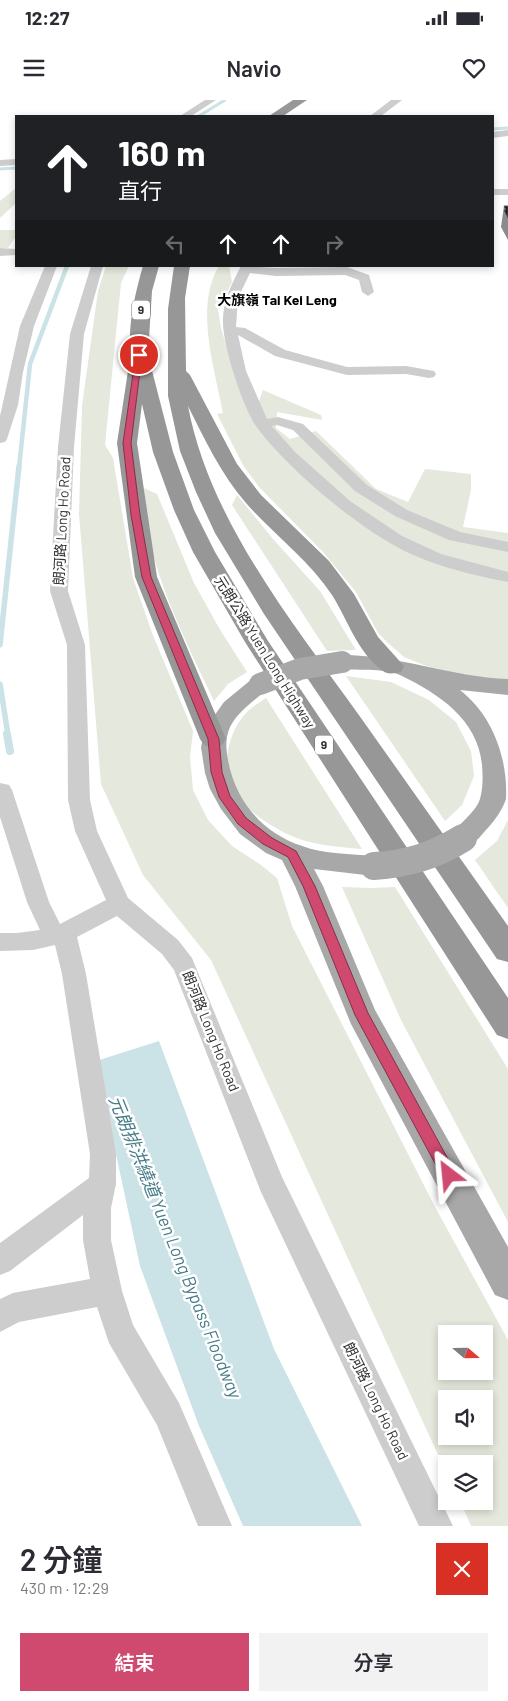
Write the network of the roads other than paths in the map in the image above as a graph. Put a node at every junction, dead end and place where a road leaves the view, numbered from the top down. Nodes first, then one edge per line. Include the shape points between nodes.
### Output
1 (211, 100) edge
2 (302, 100) edge
3 (397, 100) edge
4 (187, 115) edge
5 (277, 115) edge
6 (376, 115) edge
7 (508, 133) edge
8 (494, 135) edge
9 (15, 162) edge
10 (0, 163) edge
11 (494, 192) edge
12 (508, 192) edge
13 (0, 252) edge
14 (15, 252) edge
15 (51, 267) edge
16 (97, 267) edge
17 (151, 267) edge
18 (182, 267) edge
19 (246, 268) edge
20 (368, 292) dead end
21 (230, 330) junction
22 (139, 355) junction
23 (178, 369) junction
24 (430, 374) dead end
25 (262, 424) junction
26 (0, 439) edge
27 (508, 547) edge
28 (508, 577) edge
29 (401, 669) junction
30 (508, 687) edge
31 (502, 735) edge
32 (213, 739) junction
33 (504, 784) edge
34 (2, 790) dead end
35 (292, 854) junction
36 (119, 904) junction
37 (59, 934) junction
38 (0, 942) edge
39 (508, 950) edge
40 (508, 1025) edge
41 (102, 1184) junction
42 (0, 1261) edge
43 (508, 1282) edge
44 (107, 1291) junction
45 (0, 1316) edge
46 (215, 1526) edge
47 (436, 1526) edge

1 - 4 street
2 - 5 highway
3 - 6 street
7 - 8 street
9 - 10 street
11 - 12 street
13 - 14 street
15 - 26 street via 27,326 11,405
16 - 36 street, 朗河路 Long Ho Road via 77,334 66,447 59,591 76,645 81,808 86,831
17 - 22 highway, 元朗公路 Yuen Long Highway / 9 via 140,314
18 - 23 highway via 175,313
19 - 20 street via 276,272 347,271 365,278
19 - 21 street via 232,298
21 - 24 street via 240,331 280,353 347,371 406,370
21 - 25 street via 239,370
22 - 32 highway via 127,443 146,577
22 - 40 highway, 元朗公路 Yuen Long Highway / 9 via 174,485 204,552 263,650
23 - 29 highway via 228,466 254,499 330,577 343,594 360,628
23 - 39 highway via 178,408 182,427 202,481 227,533 284,626
25 - 27 street via 278,421 298,427 361,488 401,513 455,536
25 - 28 street via 290,455 344,504 396,540 435,558
29 - 30 main road via 473,685
29 - 31 main road via 436,682 457,695
29 - 32 main road, bridge via 342,662 296,670 260,684 234,704
31 - 33 main road
32 - 35 main road via 216,772 225,797 242,821
33 - 35 main road, bridge via 484,815 463,838 422,860 374,866
34 - 37 street via 38,902
35 - 43 main road via 309,886 362,1015
36 - 37 street
36 - 47 street, 朗河路 Long Ho Road via 170,947 184,965 271,1183
37 - 38 street via 21,944
37 - 41 street via 74,974 103,1154
41 - 42 street
41 - 44 street via 97,1208 97,1240
44 - 45 street via 13,1308
44 - 46 street via 120,1332 168,1414

